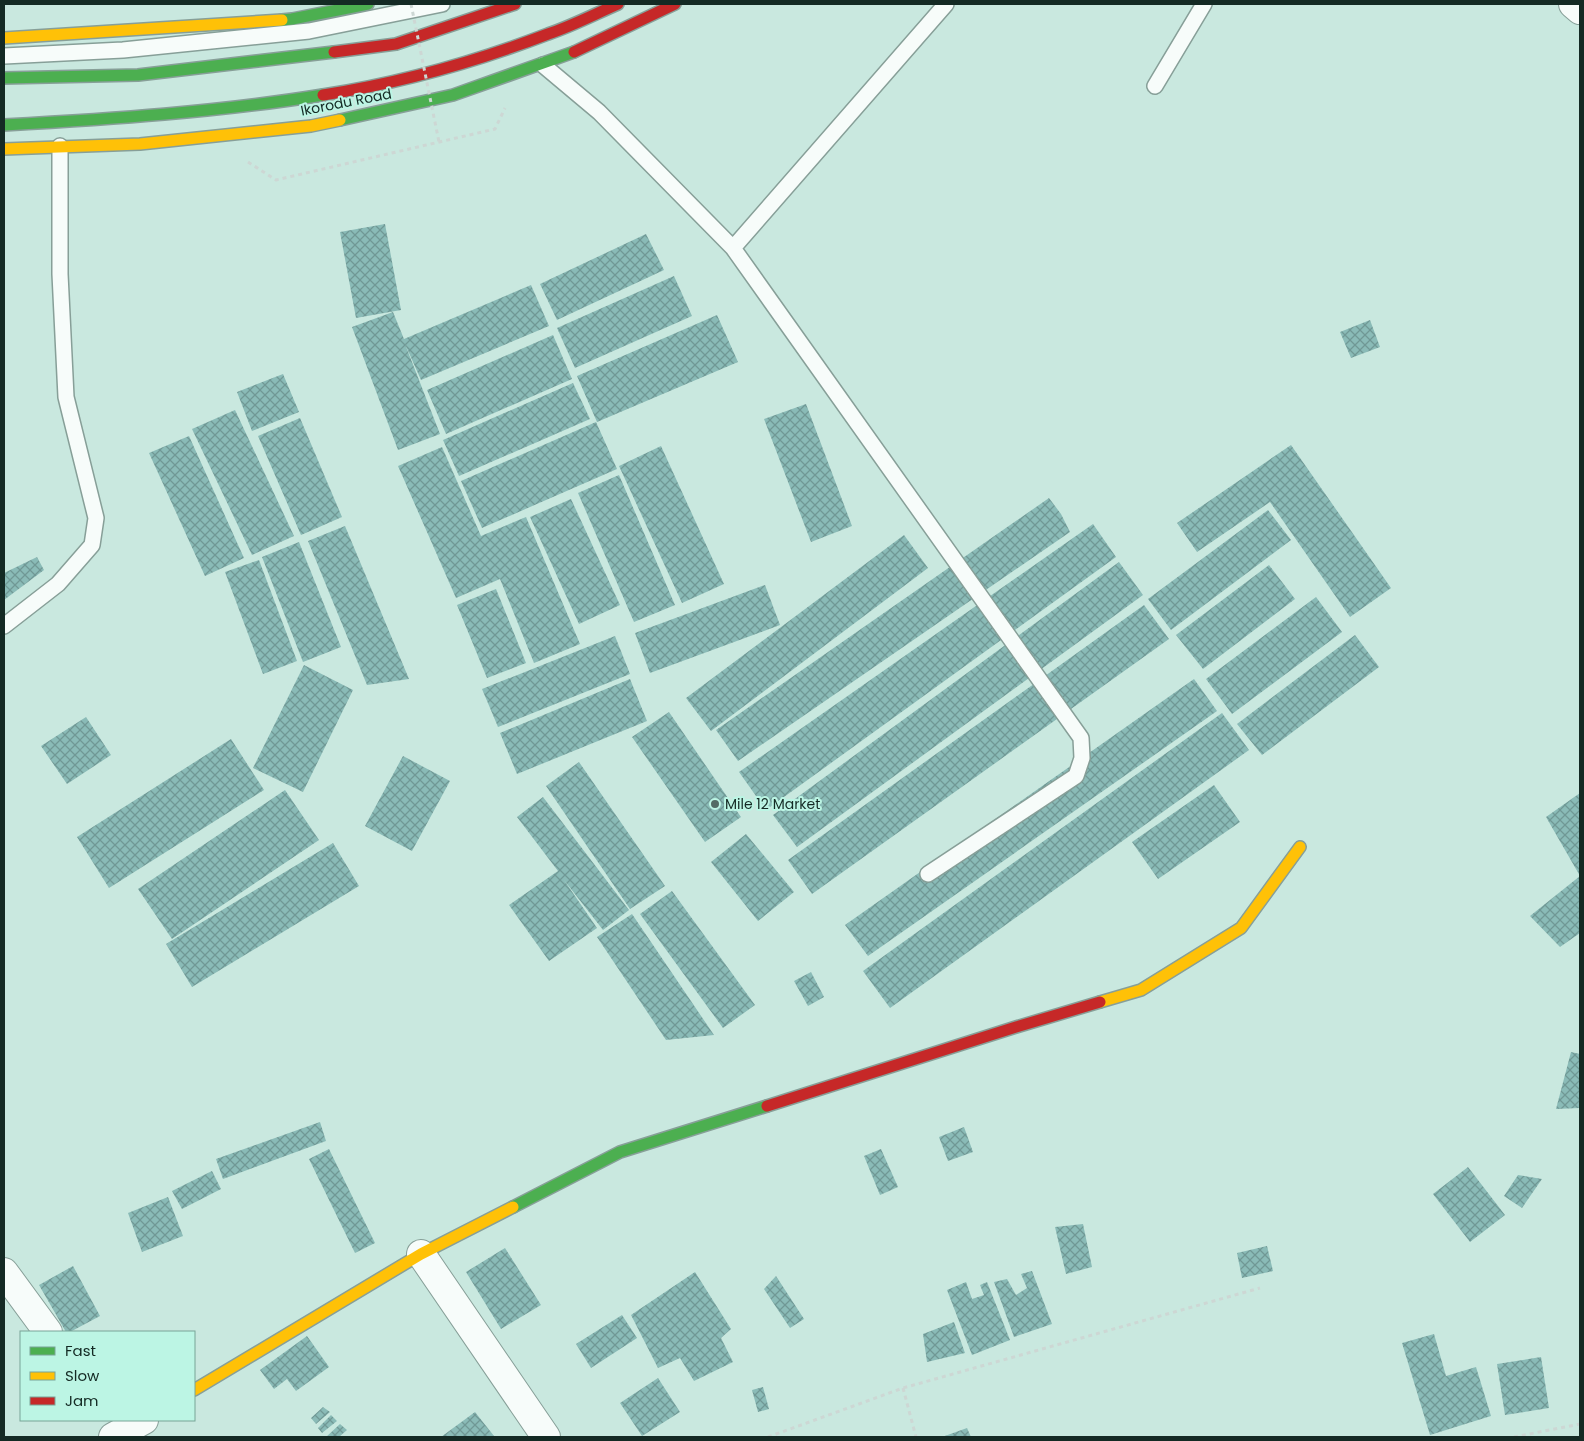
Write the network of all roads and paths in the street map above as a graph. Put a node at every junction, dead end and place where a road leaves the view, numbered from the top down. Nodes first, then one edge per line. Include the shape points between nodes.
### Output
1 (368, 4) edge
2 (411, 4) edge
3 (442, 4) edge
4 (515, 4) edge
5 (618, 4) edge
6 (675, 4) edge
7 (946, 4) edge
8 (1204, 4) edge
9 (1573, 4) edge
10 (1580, 10) edge
11 (4, 38) edge
12 (4, 56) edge
13 (543, 64) junction
14 (4, 78) edge
15 (1155, 86) dead end
16 (4, 125) edge
17 (495, 129) dead end
18 (439, 142) junction
19 (60, 146) junction
20 (4, 149) edge
21 (276, 180) dead end
22 (733, 248) junction
23 (4, 626) edge
24 (1300, 847) dead end
25 (928, 874) dead end
26 (421, 1254) junction
27 (4, 1272) edge
28 (1260, 1288) dead end
29 (47, 1331) edge
30 (903, 1388) junction
31 (195, 1389) edge
32 (1580, 1424) edge
33 (546, 1437) edge
34 (768, 1437) edge
35 (916, 1437) edge
36 (1514, 1437) edge

1 - 11 main road via 292,19
2 - 18 path, bridge
3 - 12 lane via 309,31 123,50
4 - 14 main road via 396,44 138,74
5 - 16 main road, Ikorodu Road via 549,34 465,63 370,88 209,110
6 - 13 main road, Ikorodu Road via 578,51
7 - 22 lane
8 - 15 lane
9 - 10 street
13 - 19 main road, Ikorodu Road via 454,95 311,126 140,144
13 - 22 lane via 599,112
17 - 18 path
18 - 21 path
19 - 20 main road, Ikorodu Road
19 - 23 lane via 60,274 66,397 96,518 92,545 58,584
22 - 25 lane via 1080,738 1082,758 1076,776
24 - 26 main road via 1241,928 1141,990 620,1152
26 - 31 main road
26 - 33 street
27 - 29 street
28 - 30 path
30 - 34 path
30 - 35 path
32 - 36 path

